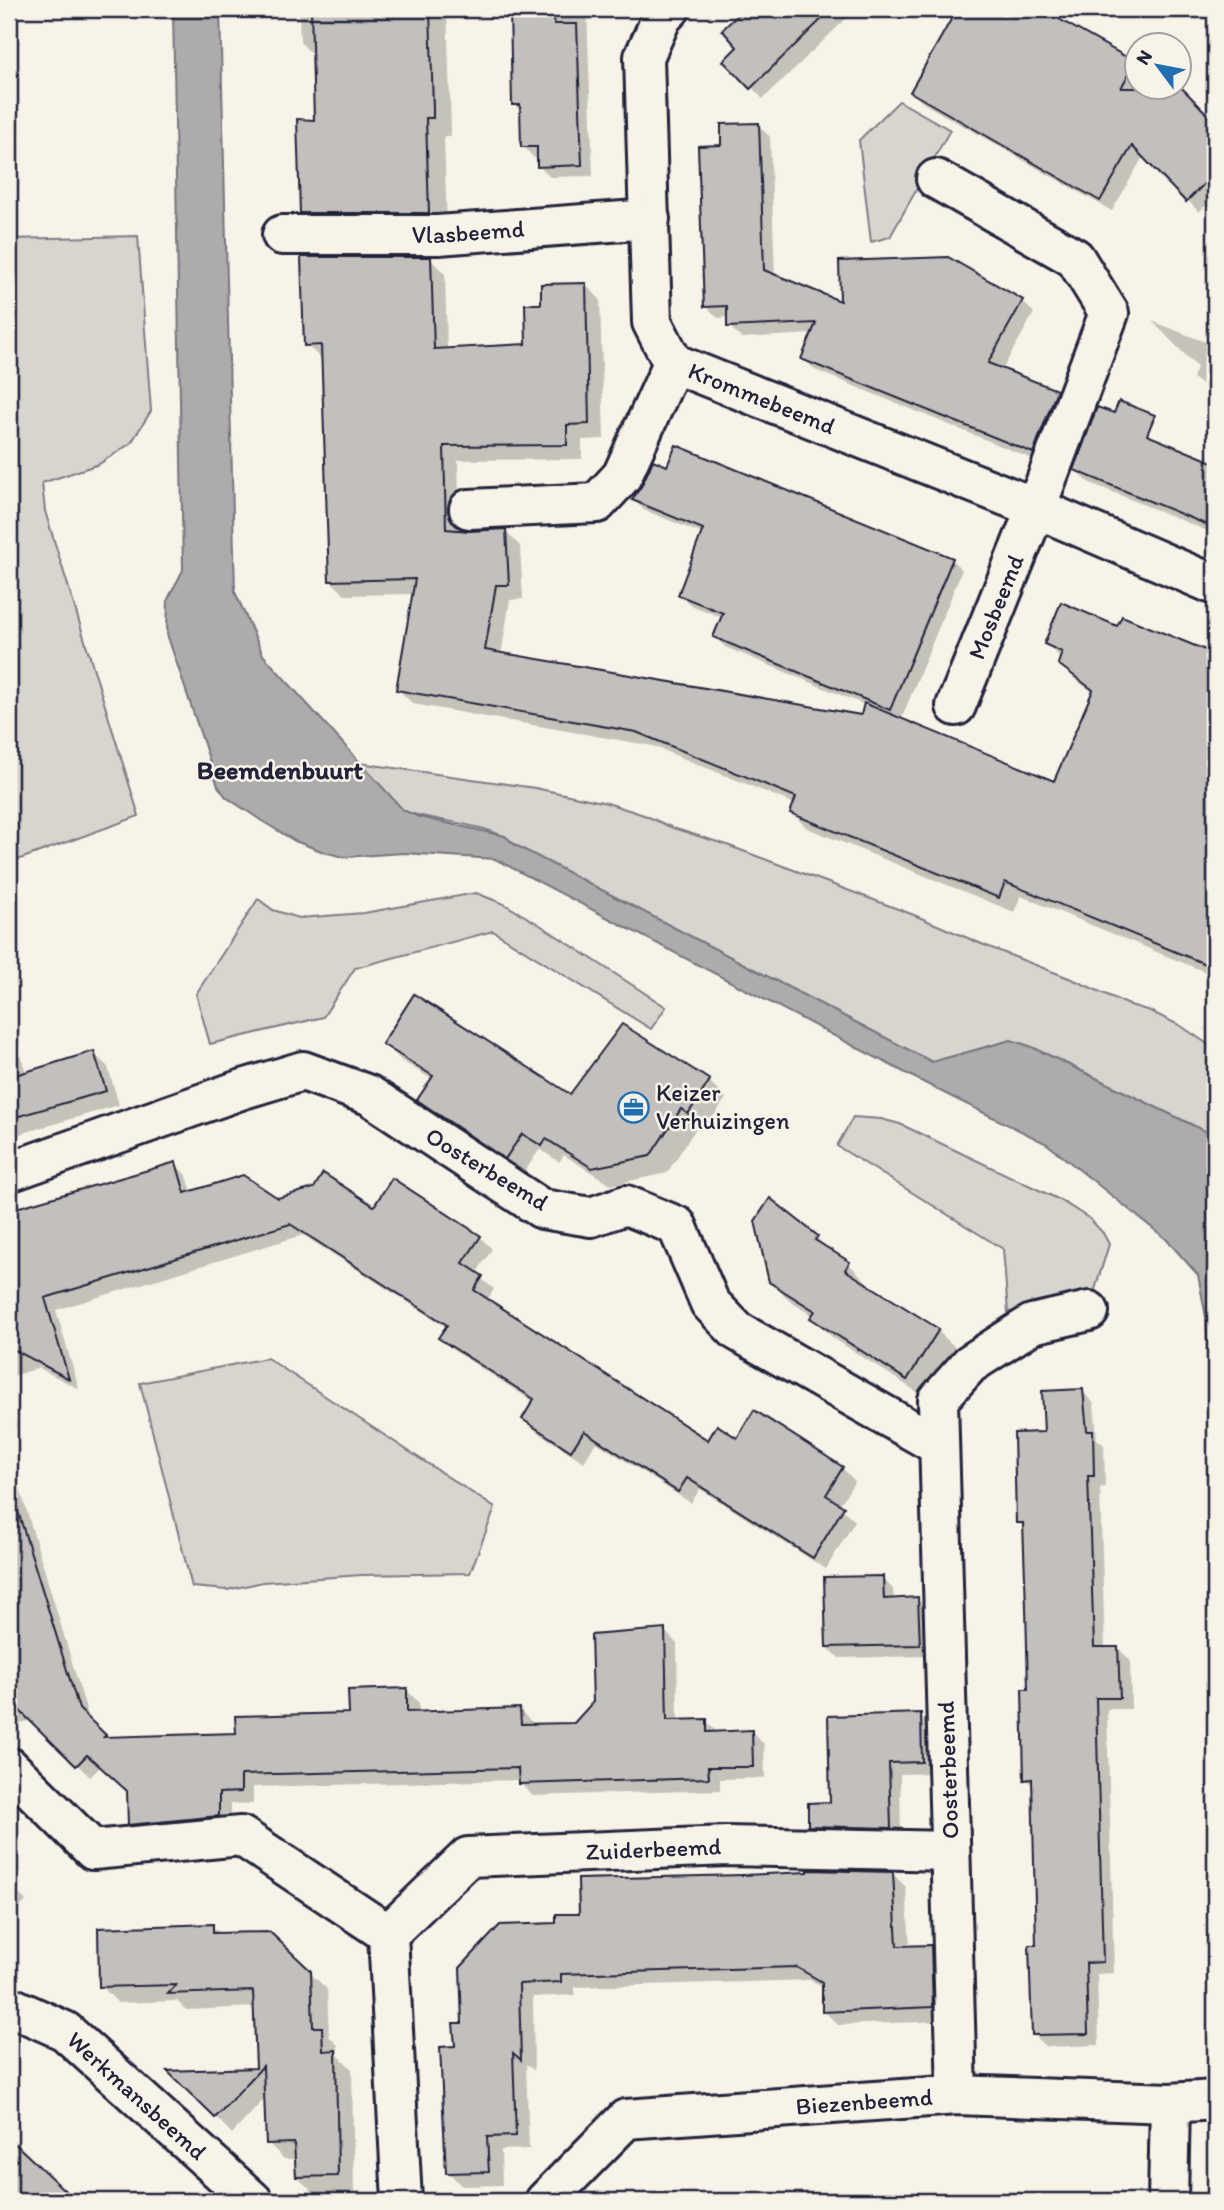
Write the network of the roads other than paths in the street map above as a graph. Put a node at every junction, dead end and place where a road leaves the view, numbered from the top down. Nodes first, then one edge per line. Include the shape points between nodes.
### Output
1 (670, 9) edge
2 (936, 179) dead end
3 (650, 219) junction
4 (282, 235) dead end
5 (673, 363) junction
6 (1036, 508) junction
7 (468, 509) dead end
8 (1215, 585) edge
9 (956, 706) dead end
10 (9, 1172) edge
11 (1089, 1311) dead end
12 (939, 1446) junction
13 (9, 1767) edge
14 (950, 1851) junction
15 (388, 1934) junction
16 (9, 2006) edge
17 (957, 2095) junction
18 (1215, 2100) edge
19 (1170, 2103) junction
20 (253, 2201) edge
21 (402, 2201) edge
22 (545, 2201) edge
23 (1168, 2201) edge

1 - 3 street, Krommebeemd via 644,57
2 - 6 street via 1075,258 1109,313
3 - 4 street, Vlasbeemd via 438,235
3 - 5 street, Krommebeemd via 652,322
5 - 6 street, Krommebeemd
5 - 7 street via 622,476 597,503
6 - 8 street, Krommebeemd
6 - 9 street, Mosbeemd
10 - 12 street, Oosterbeemd via 303,1071 369,1095 542,1209 592,1217 626,1205 677,1226 710,1303 737,1331
11 - 12 street, Oosterbeemd via 1032,1324 970,1364 938,1400
12 - 14 street, Oosterbeemd
13 - 15 street via 93,1850 241,1836
14 - 15 street, Zuiderbeemd via 727,1846 468,1857
14 - 17 street, Oosterbeemd
15 - 21 street
16 - 20 street, Werkmansbeemd via 65,2031
17 - 19 street, Biezenbeemd
17 - 22 street, Biezenbeemd via 626,2119
18 - 19 street, Biezenbeemd
19 - 23 street

